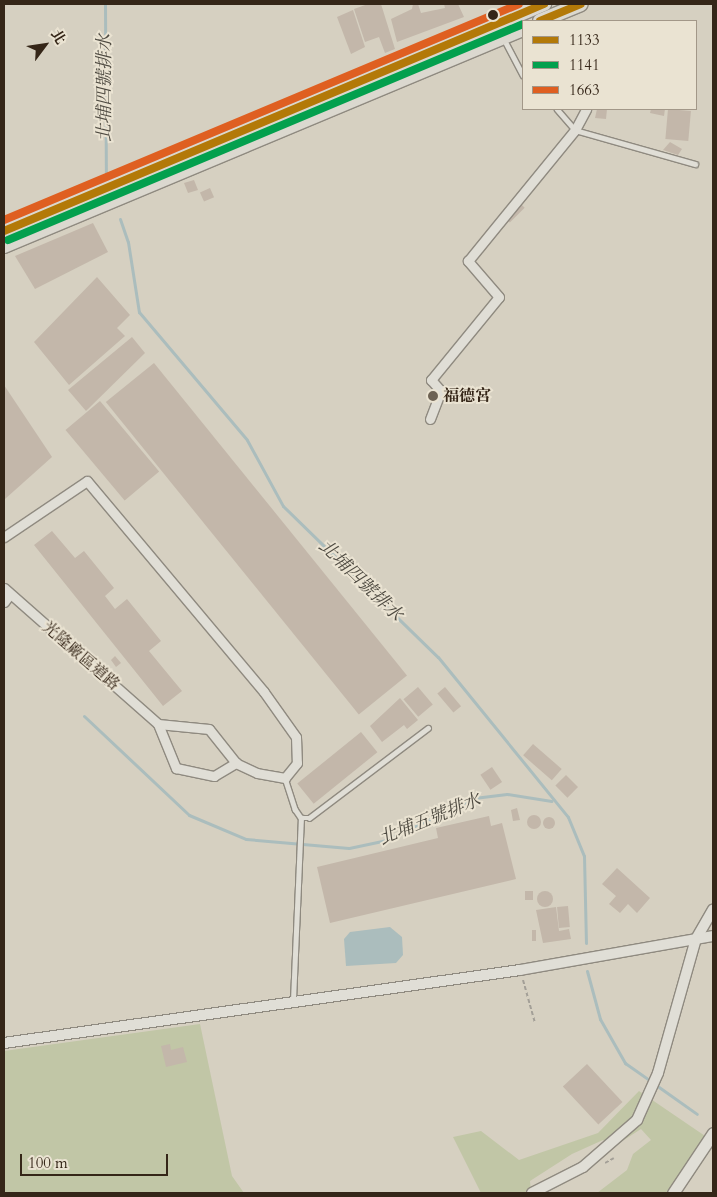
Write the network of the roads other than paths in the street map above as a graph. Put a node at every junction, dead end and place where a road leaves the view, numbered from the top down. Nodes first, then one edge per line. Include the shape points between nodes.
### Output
1 (544, 4) edge
2 (581, 4) edge
3 (542, 20) edge
4 (498, 24) junction
5 (522, 29) edge
6 (503, 37) junction
7 (522, 73) edge
8 (364, 88) junction
9 (558, 110) edge
10 (585, 110) edge
11 (575, 130) junction
12 (695, 164) dead end
13 (4, 231) edge
14 (4, 246) edge
15 (430, 419) dead end
16 (4, 537) edge
17 (7, 591) edge
18 (4, 602) edge
19 (158, 724) junction
20 (428, 728) dead end
21 (236, 763) junction
22 (285, 778) junction
23 (301, 818) junction
24 (713, 909) edge
25 (713, 936) edge
26 (696, 939) junction
27 (293, 1000) junction
28 (4, 1043) edge
29 (713, 1133) edge
30 (532, 1193) edge
31 (673, 1193) edge

1 - 4 main road
2 - 3 main road
4 - 6 main road
4 - 8 main road
5 - 6 main road
6 - 7 lane
6 - 8 main road
8 - 13 main road
8 - 14 main road
9 - 11 lane
10 - 11 street
11 - 12 lane
11 - 15 street via 468,261 499,297 431,380 441,391
16 - 22 street via 87,481 264,692 296,737 297,763
17 - 18 street
17 - 19 street, 光隆廠區道路
19 - 21 street via 208,729
19 - 21 street, 光隆廠區道路 via 176,768 214,776
20 - 23 lane via 326,808
21 - 22 street via 257,773
22 - 23 lane
23 - 27 lane
24 - 26 street
25 - 26 street
26 - 27 street via 520,970
26 - 30 street via 658,1072 637,1120 583,1167
27 - 28 street
29 - 31 main road

